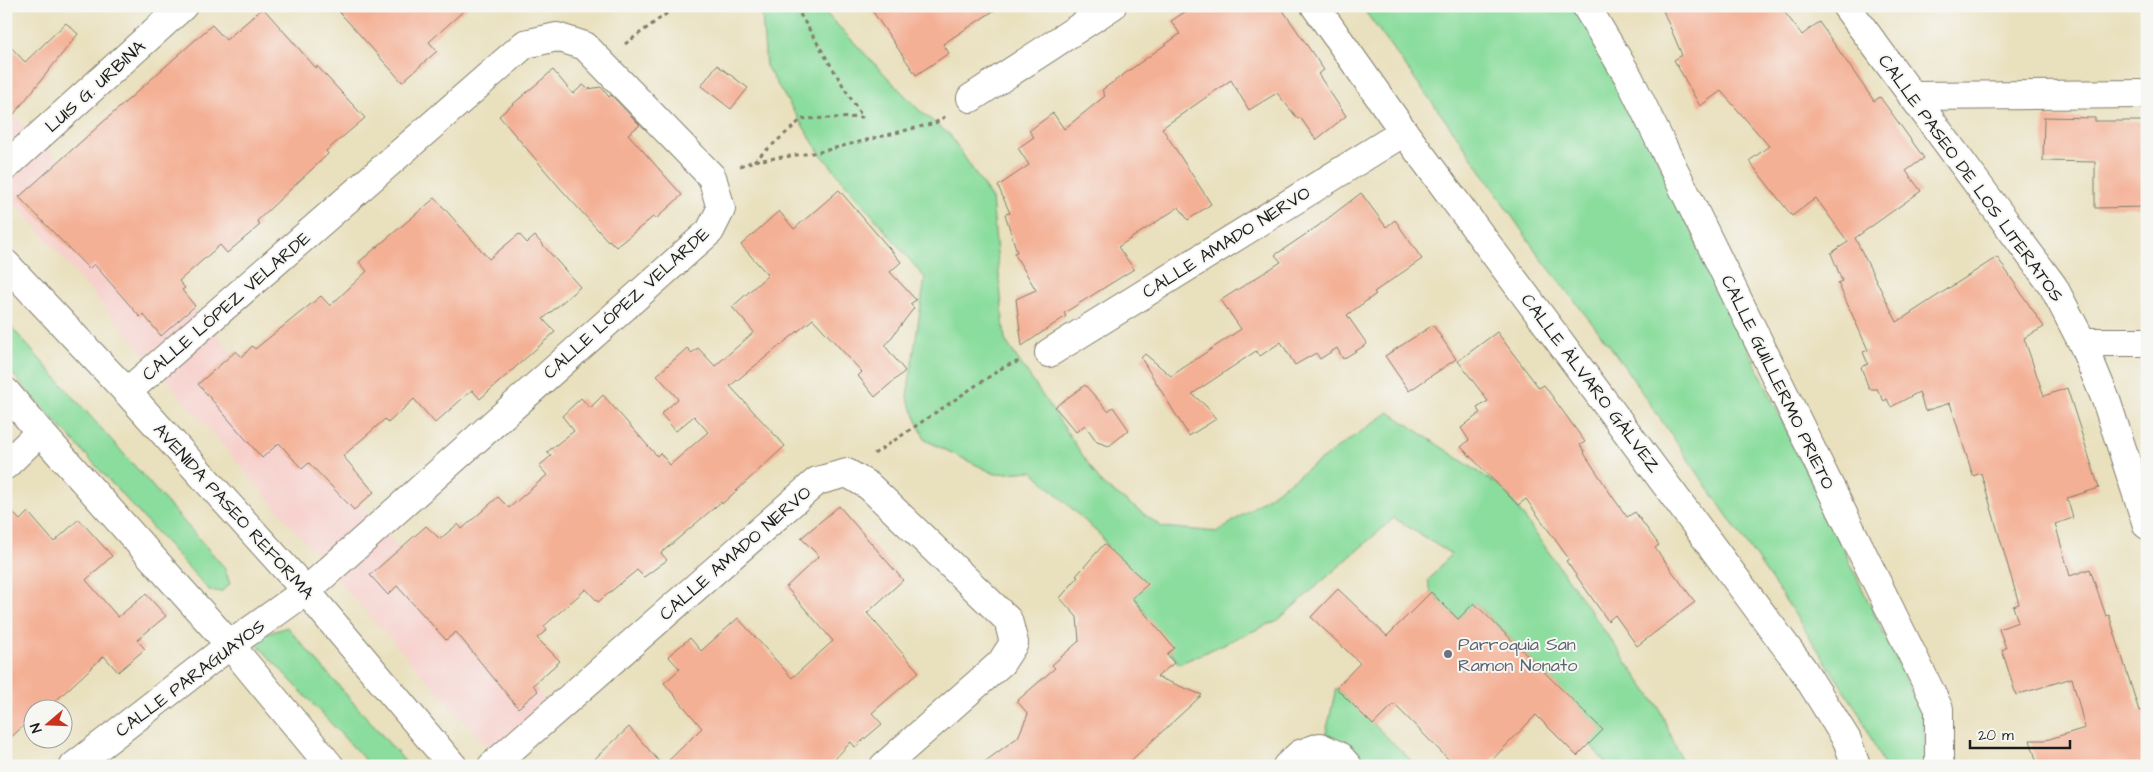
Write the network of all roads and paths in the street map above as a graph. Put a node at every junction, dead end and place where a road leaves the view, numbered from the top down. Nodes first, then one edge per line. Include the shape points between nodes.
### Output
1 (183, 6) edge
2 (677, 6) edge
3 (795, 6) edge
4 (1112, 6) edge
5 (1316, 6) edge
6 (1586, 6) edge
7 (1846, 6) edge
8 (601, 62) junction
9 (2147, 94) edge
10 (1912, 96) junction
11 (971, 98) joint
12 (1404, 132) junction
13 (754, 161) junction
14 (6, 166) edge
15 (712, 177) junction
16 (6, 264) edge
17 (2082, 342) junction
18 (2147, 342) edge
19 (1049, 352) joint
20 (6, 392) edge
21 (128, 392) junction
22 (40, 432) junction
23 (6, 465) edge
24 (847, 473) junction
25 (2147, 525) edge
26 (306, 591) junction
27 (230, 645) junction
28 (74, 766) edge
29 (330, 766) edge
30 (453, 766) edge
31 (492, 766) edge
32 (884, 766) edge
33 (1287, 766) edge
34 (1348, 766) edge
35 (1856, 766) edge
36 (1939, 766) edge

1 - 14 street, LUIS G. URBINA
2 - 8 path
3 - 13 path via 862,117 802,118
4 - 11 street
5 - 12 street, CALLE ÁLVARO GÁLVEZ
6 - 36 street, CALLE GUILLERMO PRIETO via 1629,78 1939,710
7 - 10 street, CALLE PASEO DE LOS LITERATOS
8 - 15 street, CALLE LÓPEZ VELARDE
8 - 21 street, CALLE LÓPEZ VELARDE via 585,46 557,37 525,44
9 - 10 street
10 - 17 street, CALLE PASEO DE LOS LITERATOS via 2053,286
11 - 13 path via 935,123 819,152
12 - 19 street, CALLE AMADO NERVO
12 - 35 street, CALLE ÁLVARO GÁLVEZ via 1802,668 1847,740
13 - 15 path
15 - 26 street, CALLE LÓPEZ VELARDE via 721,209 710,231
16 - 21 street, AVENIDA PASEO REFORMA
17 - 18 street
17 - 25 street, CALLE PASEO DE LOS LITERATOS via 2106,400
19 - 24 path via 1005,366
20 - 22 street
21 - 26 street, AVENIDA PASEO REFORMA
22 - 23 street
22 - 27 street
24 - 31 street, CALLE AMADO NERVO via 817,480
24 - 32 street via 869,486 1008,620 1014,643 1001,663
26 - 27 street, CALLE PARAGUAYOS
26 - 30 street, AVENIDA PASEO REFORMA
27 - 28 street, CALLE PARAGUAYOS
27 - 29 street
33 - 34 street via 1300,754 1320,747 1339,756

